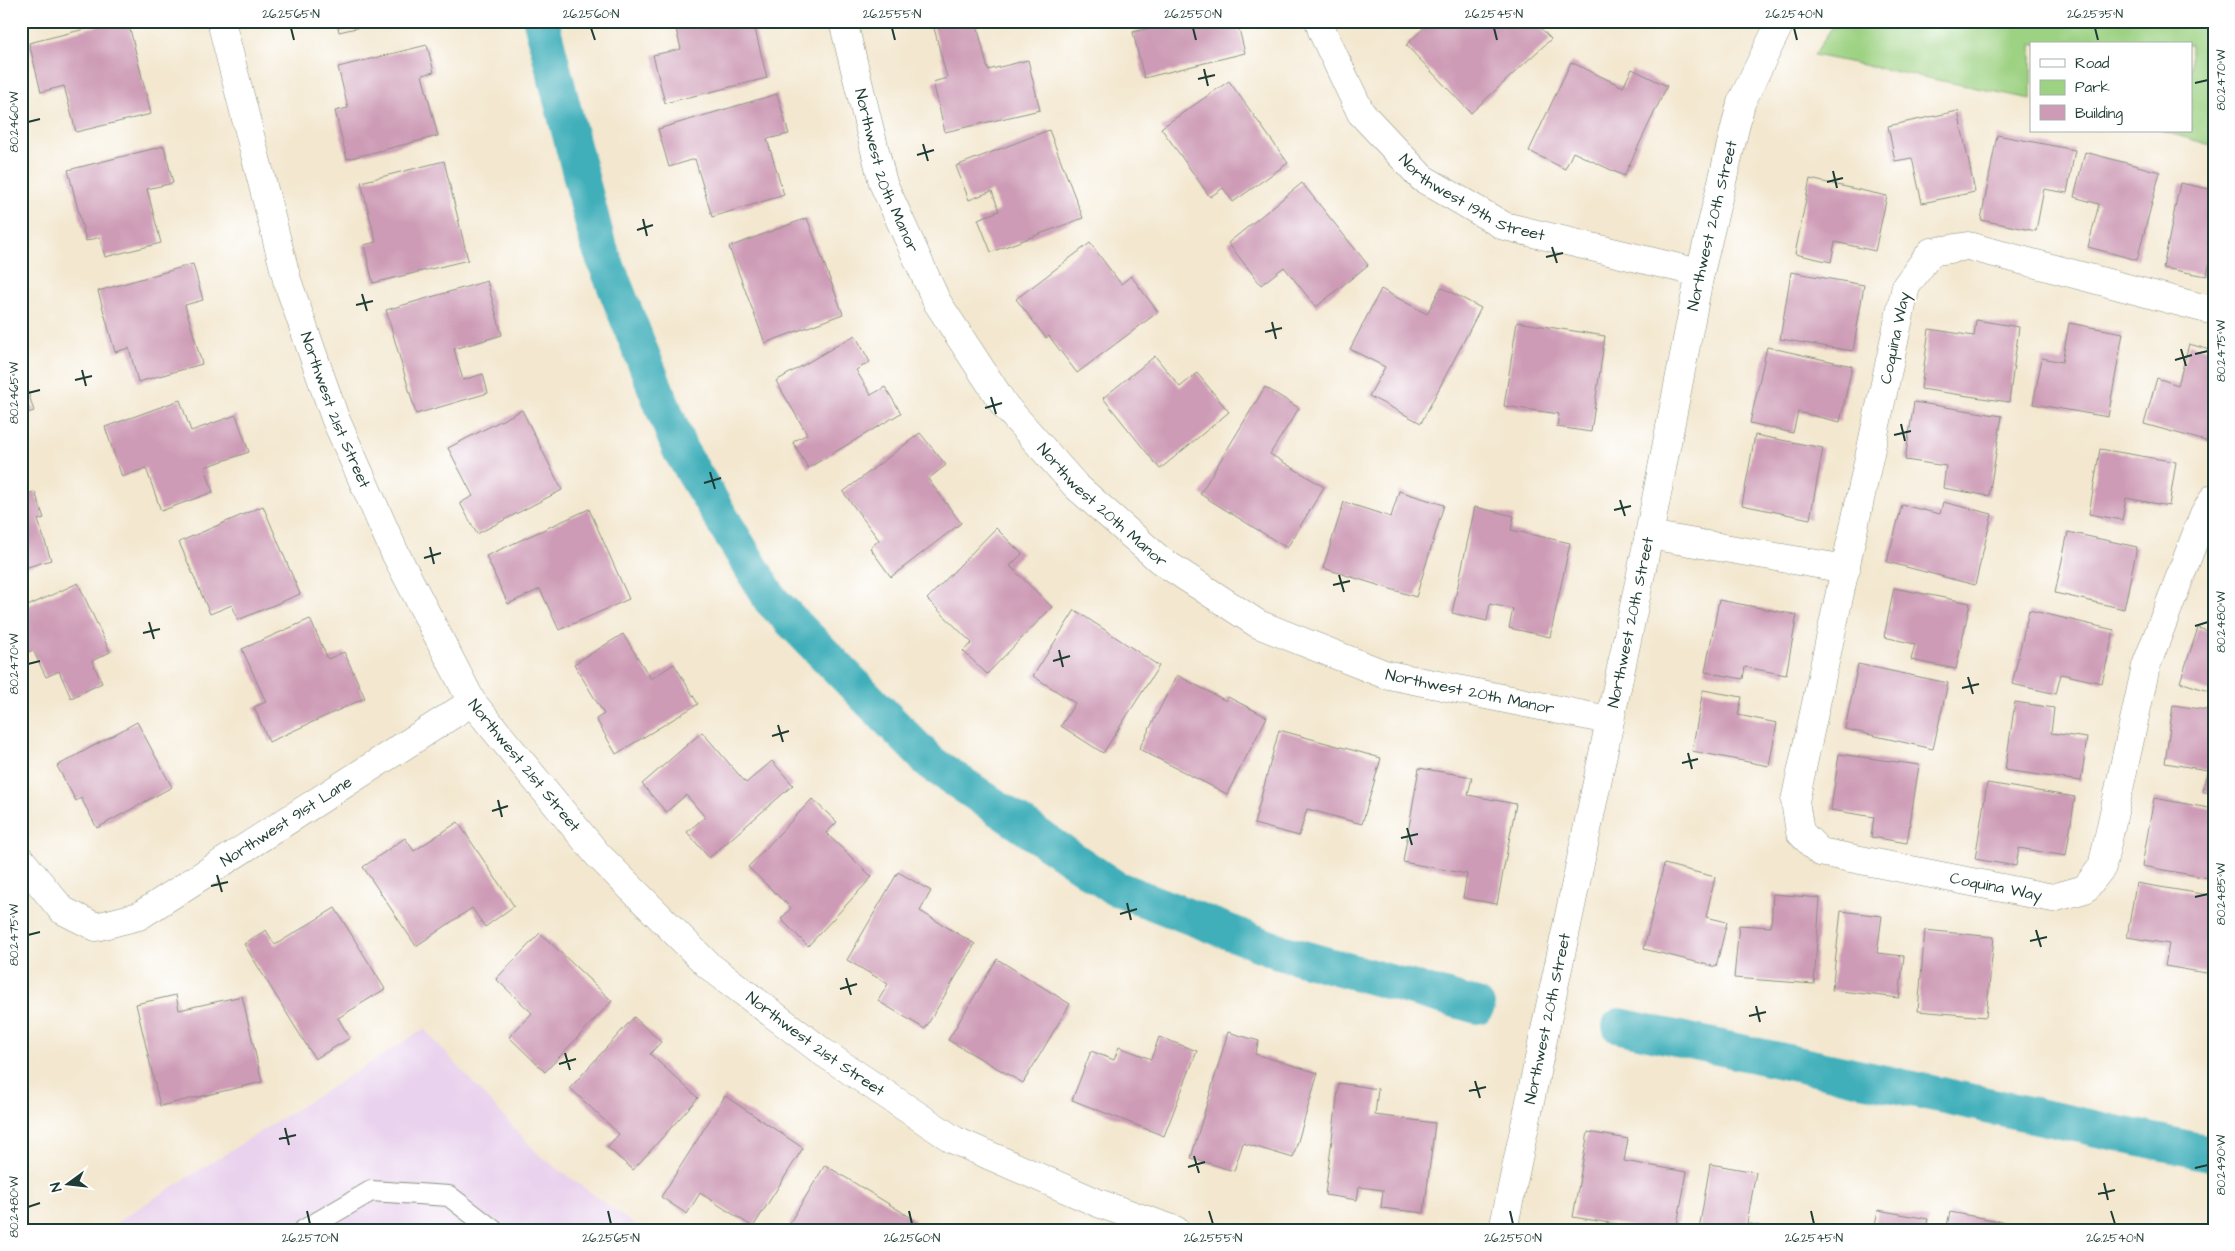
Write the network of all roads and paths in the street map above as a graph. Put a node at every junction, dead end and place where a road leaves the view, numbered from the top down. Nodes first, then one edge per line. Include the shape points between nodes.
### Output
1 (221, 21) edge
2 (843, 21) edge
3 (1319, 21) edge
4 (1781, 21) edge
5 (1700, 274) junction
6 (2214, 311) edge
7 (2214, 498) edge
8 (1649, 535) junction
9 (1846, 569) junction
10 (472, 702) junction
11 (1608, 720) junction
12 (21, 860) edge
13 (304, 1230) edge
14 (493, 1230) edge
15 (1174, 1230) edge
16 (1503, 1230) edge

1 - 10 street, Northwest 21st Street via 287,280 335,418 394,551
2 - 11 street, Northwest 20th Manor via 883,183 937,302 1006,406 1076,486 1160,560 1258,624 1384,674
3 - 5 street, Northwest 19th Street via 1361,113 1422,178 1504,226
4 - 5 street, Northwest 20th Street via 1741,103
5 - 8 street, Northwest 20th Street
6 - 9 street, Coquina Way via 1968,246 1931,252 1906,286
7 - 9 street, Coquina Way via 2204,514 2146,666 2102,867 2085,889 2053,898 1820,852 1800,832 1795,801
8 - 9 street
8 - 11 street, Northwest 20th Street
10 - 12 street, Northwest 91st Lane via 139,916 96,927 62,910
10 - 15 street, Northwest 21st Street via 611,868 708,965 824,1053 954,1140 1098,1203
11 - 16 street, Northwest 20th Street
13 - 14 lane via 371,1191 449,1196

